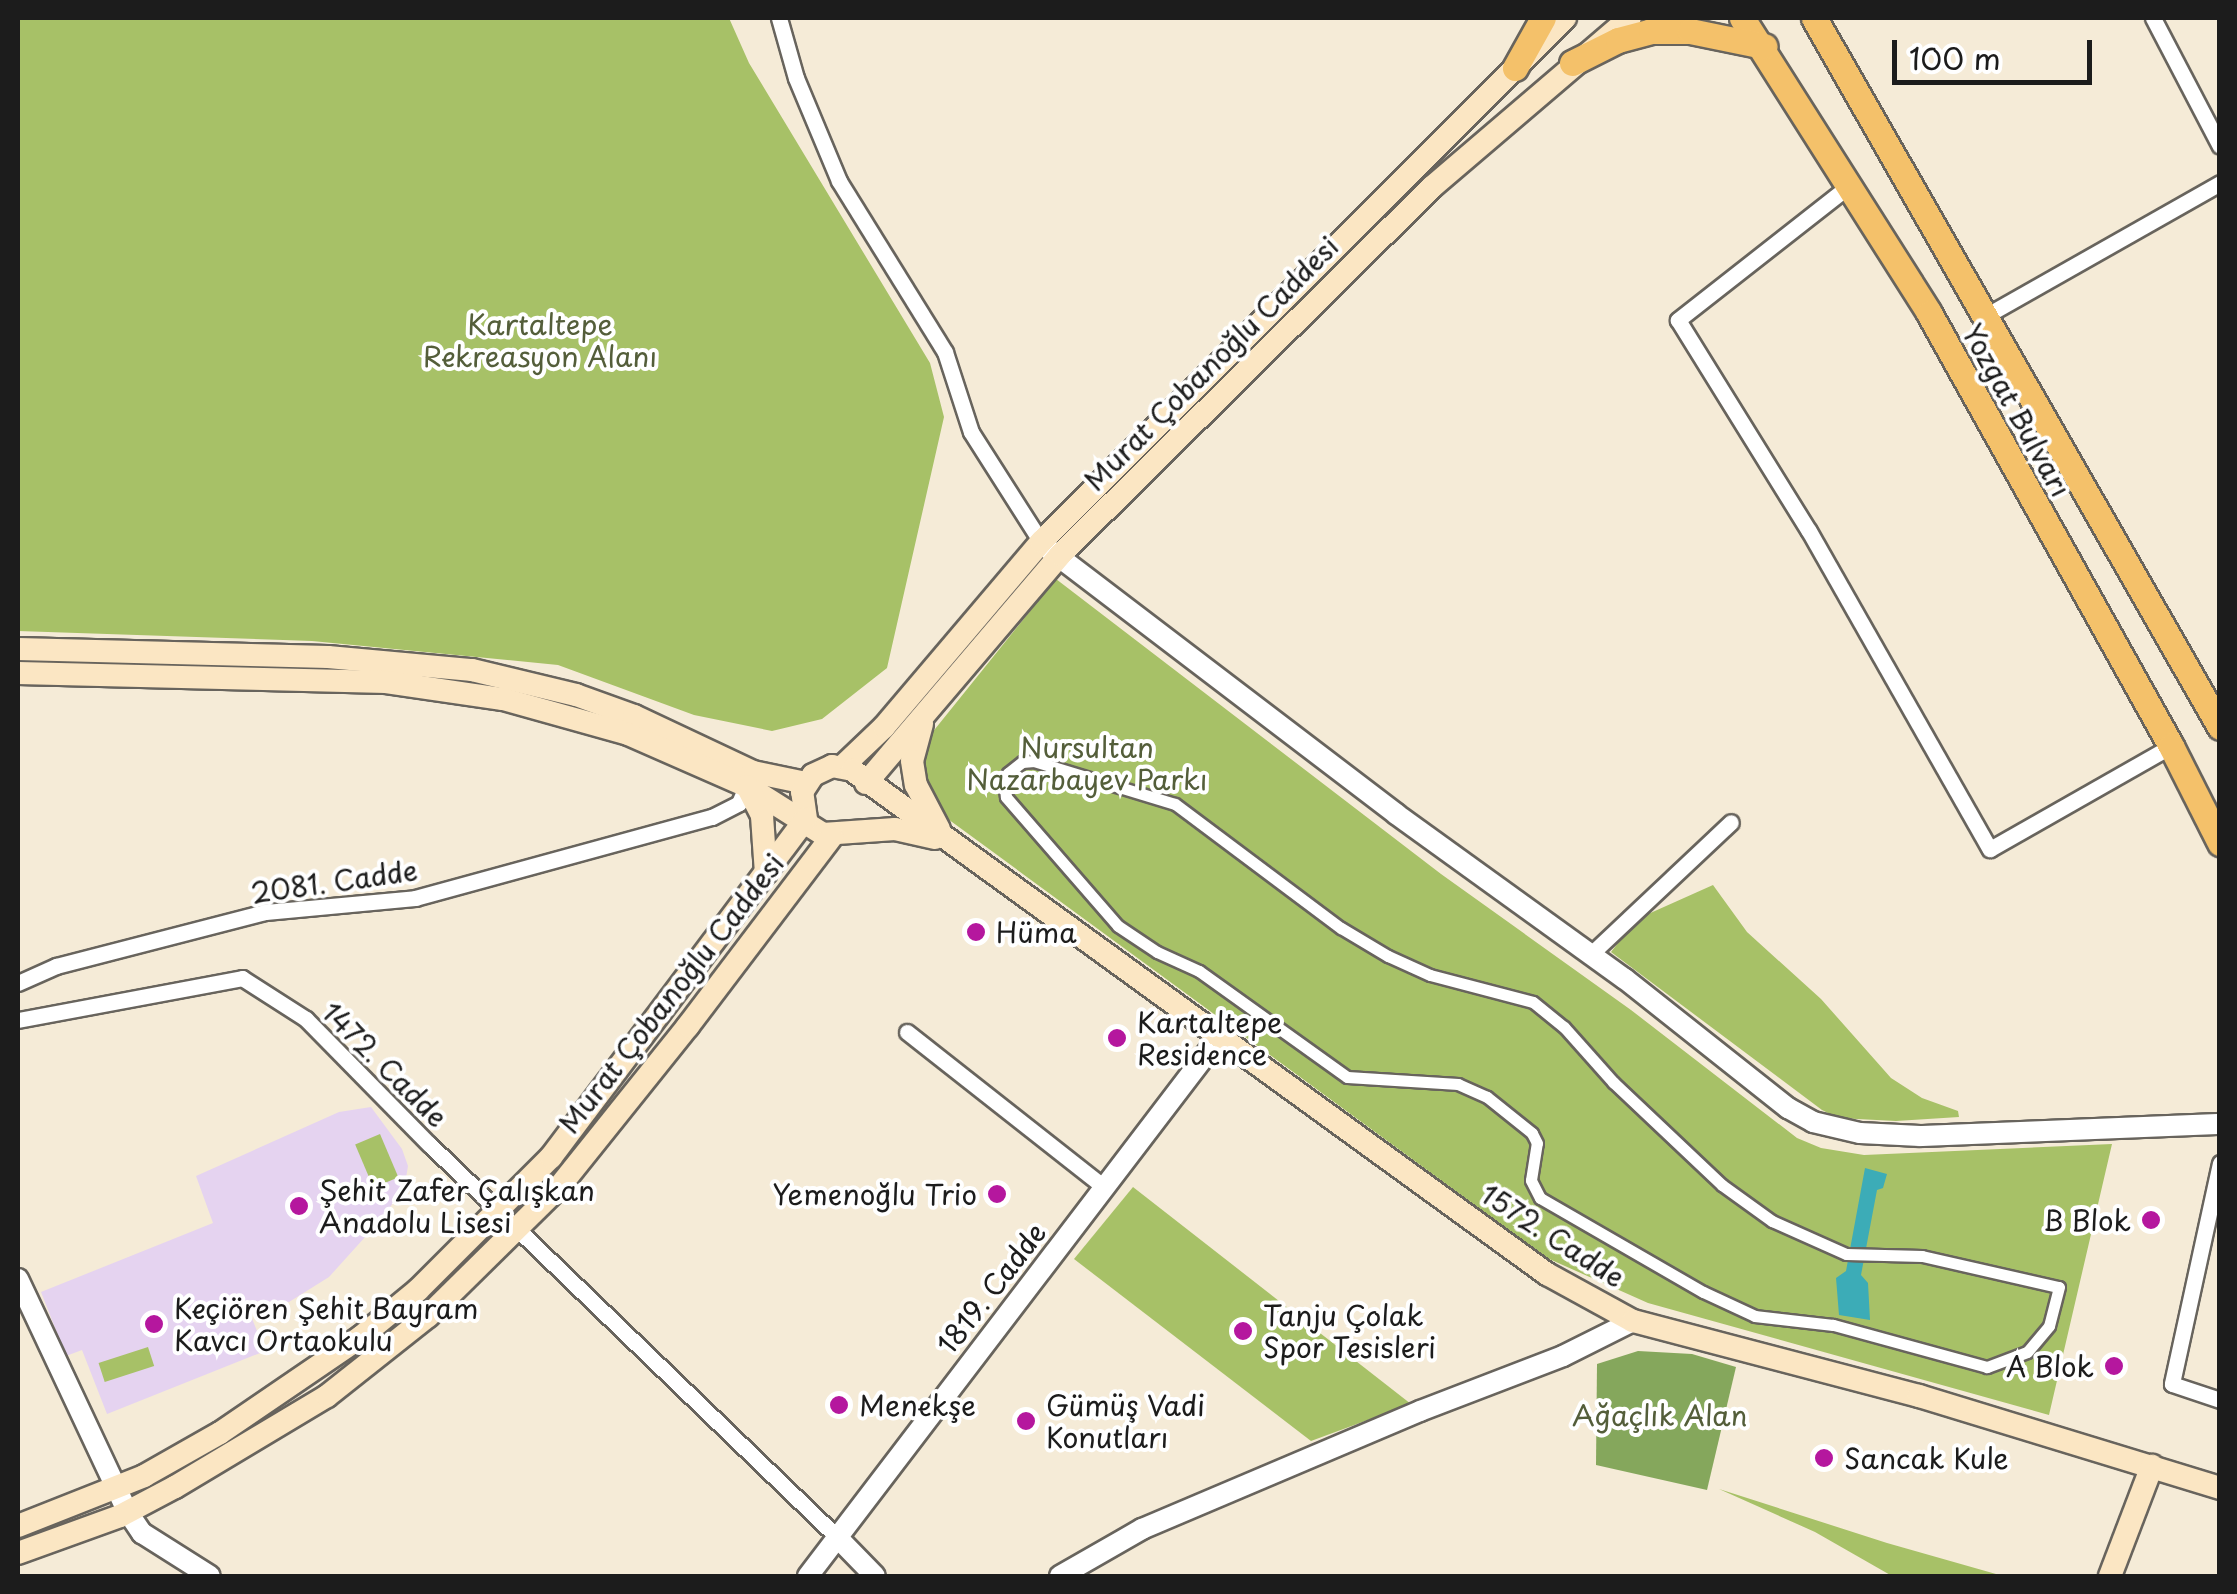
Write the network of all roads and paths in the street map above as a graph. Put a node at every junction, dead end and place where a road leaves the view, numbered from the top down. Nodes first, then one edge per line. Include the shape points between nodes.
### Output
1 (779, 18) edge
2 (1543, 18) edge
3 (1565, 18) edge
4 (1630, 18) edge
5 (1742, 18) edge
6 (1814, 18) edge
7 (2154, 18) edge
8 (1764, 46) junction
9 (1572, 63) junction
10 (1515, 68) junction
11 (2220, 146) edge
12 (2220, 183) edge
13 (1850, 185) junction
14 (1987, 315) junction
15 (1049, 550) junction
16 (18, 649) edge
17 (18, 673) edge
18 (926, 714) junction
19 (2220, 727) edge
20 (2171, 746) junction
21 (842, 767) junction
22 (750, 779) junction
23 (806, 782) junction
24 (866, 783) junction
25 (806, 819) junction
26 (1730, 822) dead end
27 (838, 836) junction
28 (948, 840) junction
29 (2220, 843) edge
30 (766, 874) junction
31 (1591, 954) junction
32 (18, 983) edge
33 (18, 1020) edge
34 (906, 1032) dead end
35 (1220, 1036) junction
36 (2220, 1124) edge
37 (2220, 1164) edge
38 (1104, 1187) junction
39 (500, 1210) junction
40 (520, 1230) junction
41 (1868, 1256) joint
42 (18, 1279) edge
43 (1633, 1320) junction
44 (2220, 1400) edge
45 (2152, 1466) junction
46 (116, 1487) junction
47 (2220, 1488) edge
48 (128, 1512) junction
49 (18, 1526) edge
50 (837, 1536) junction
51 (18, 1553) edge
52 (210, 1576) edge
53 (808, 1576) edge
54 (875, 1576) edge
55 (1060, 1576) edge
56 (2110, 1576) edge

1 - 15 street via 839,182 945,352 971,432
2 - 10 main road
3 - 10 main road, Murat Çobanoğlu Caddesi
4 - 9 main road, Murat Çobanoğlu Caddesi
5 - 8 main road, Yozgat Bulvarı
6 - 14 main road, Yozgat Bulvarı
7 - 11 street
8 - 9 main road via 1690,31 1651,31
8 - 13 main road, Yozgat Bulvarı
9 - 15 main road, Murat Çobanoğlu Caddesi
10 - 15 main road, Murat Çobanoğlu Caddesi
12 - 14 street
13 - 20 main road, Yozgat Bulvarı
13 - 20 street via 1678,320 1809,531 1990,849
14 - 19 main road, Yozgat Bulvarı
15 - 18 main road, Murat Çobanoğlu Caddesi
15 - 21 main road, Murat Çobanoğlu Caddesi
15 - 31 street
16 - 22 main road via 328,658 472,670 634,716
17 - 22 main road via 442,689 570,715
18 - 24 main road, Murat Çobanoğlu Caddesi
18 - 28 main road via 912,761 916,785
20 - 29 main road, Yozgat Bulvarı
21 - 23 main road via 822,769
21 - 24 main road
22 - 23 main road
22 - 25 main road
22 - 30 main road via 762,816
22 - 32 street, 2081. Cadde via 739,803 712,817 415,898 265,912 56,966
23 - 25 main road
24 - 27 main road via 868,815
24 - 28 main road, 1572. Cadde
25 - 27 main road via 815,830
25 - 30 main road, Murat Çobanoğlu Caddesi
26 - 31 street
27 - 28 main road via 895,829
27 - 40 main road, Murat Çobanoğlu Caddesi
28 - 35 main road, 1572. Cadde
30 - 39 main road, Murat Çobanoğlu Caddesi via 588,1111
31 - 36 street via 1788,1108 1836,1130 1920,1136
33 - 39 street, 1472. Cadde via 242,978 306,1018
34 - 38 street
35 - 38 street, 1819. Cadde
35 - 43 main road, 1572. Cadde via 1547,1274
37 - 44 street via 2172,1384
38 - 50 street, 1819. Cadde
39 - 40 street, 1472. Cadde
39 - 46 main road, Murat Çobanoğlu Caddesi via 362,1336 220,1433
40 - 48 main road, Murat Çobanoğlu Caddesi via 328,1396
40 - 50 street, 1472. Cadde
41 - 41 street via 1922,1256 2059,1287 2057,1304 2027,1352 1987,1367 1833,1324 1755,1316 1713,1298 1540,1198 1530,1180 1538,1143 1487,1097 1458,1084 1348,1077 1199,971 1136,940 1013,807 1004,789 1008,773 1034,760 1175,804 1388,956 1430,975 1533,1002 1742,1202 1810,1240
42 - 46 street
43 - 45 main road, 1572. Cadde
43 - 55 street via 1563,1356 1142,1528
45 - 47 main road, 1572. Cadde
45 - 56 main road
46 - 48 street
46 - 49 main road, Murat Çobanoğlu Caddesi
48 - 51 main road, Murat Çobanoğlu Caddesi
48 - 52 street via 142,1533
50 - 53 street, 1819. Cadde
50 - 54 street

